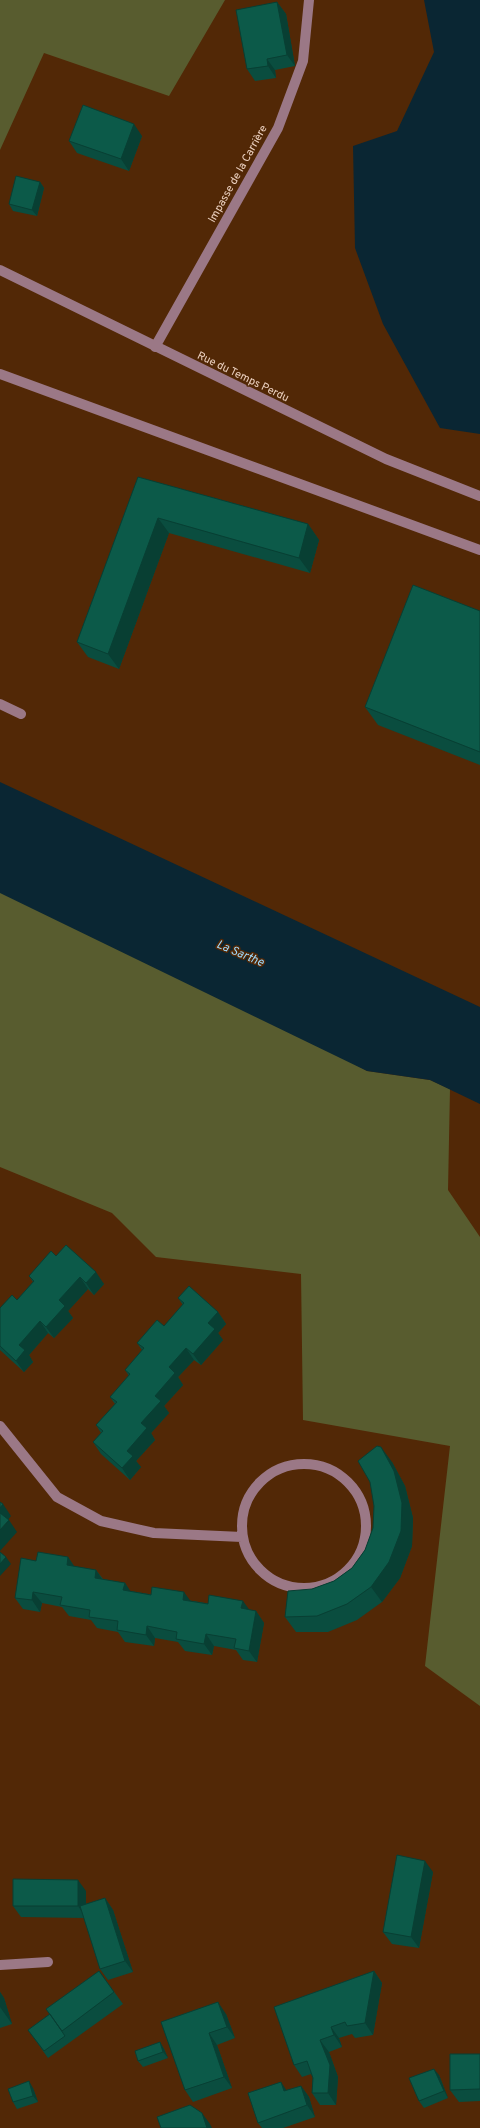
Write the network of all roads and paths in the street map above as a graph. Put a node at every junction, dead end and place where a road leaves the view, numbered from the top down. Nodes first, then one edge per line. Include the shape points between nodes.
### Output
1 (309, 0) edge
2 (0, 270) edge
3 (155, 347) junction
4 (0, 374) edge
5 (480, 496) edge
6 (480, 550) edge
7 (0, 704) edge
8 (21, 714) dead end
9 (0, 1426) edge
10 (242, 1537) junction
11 (48, 1962) dead end
12 (0, 1965) edge

1 - 3 street, Impasse de la Carrière via 302,61 278,128
2 - 3 street, Rue du Temps Perdu
3 - 5 street, Rue du Temps Perdu via 386,459
4 - 6 street
7 - 8 street
9 - 10 street via 57,1497 101,1521 154,1533
10 - 10 street via 249,1557 262,1573 280,1584 300,1589 321,1586 340,1577 355,1562 364,1544 366,1523 362,1503 351,1486 335,1473 317,1465 296,1464 277,1470 260,1482 248,1498 242,1517
11 - 12 street

